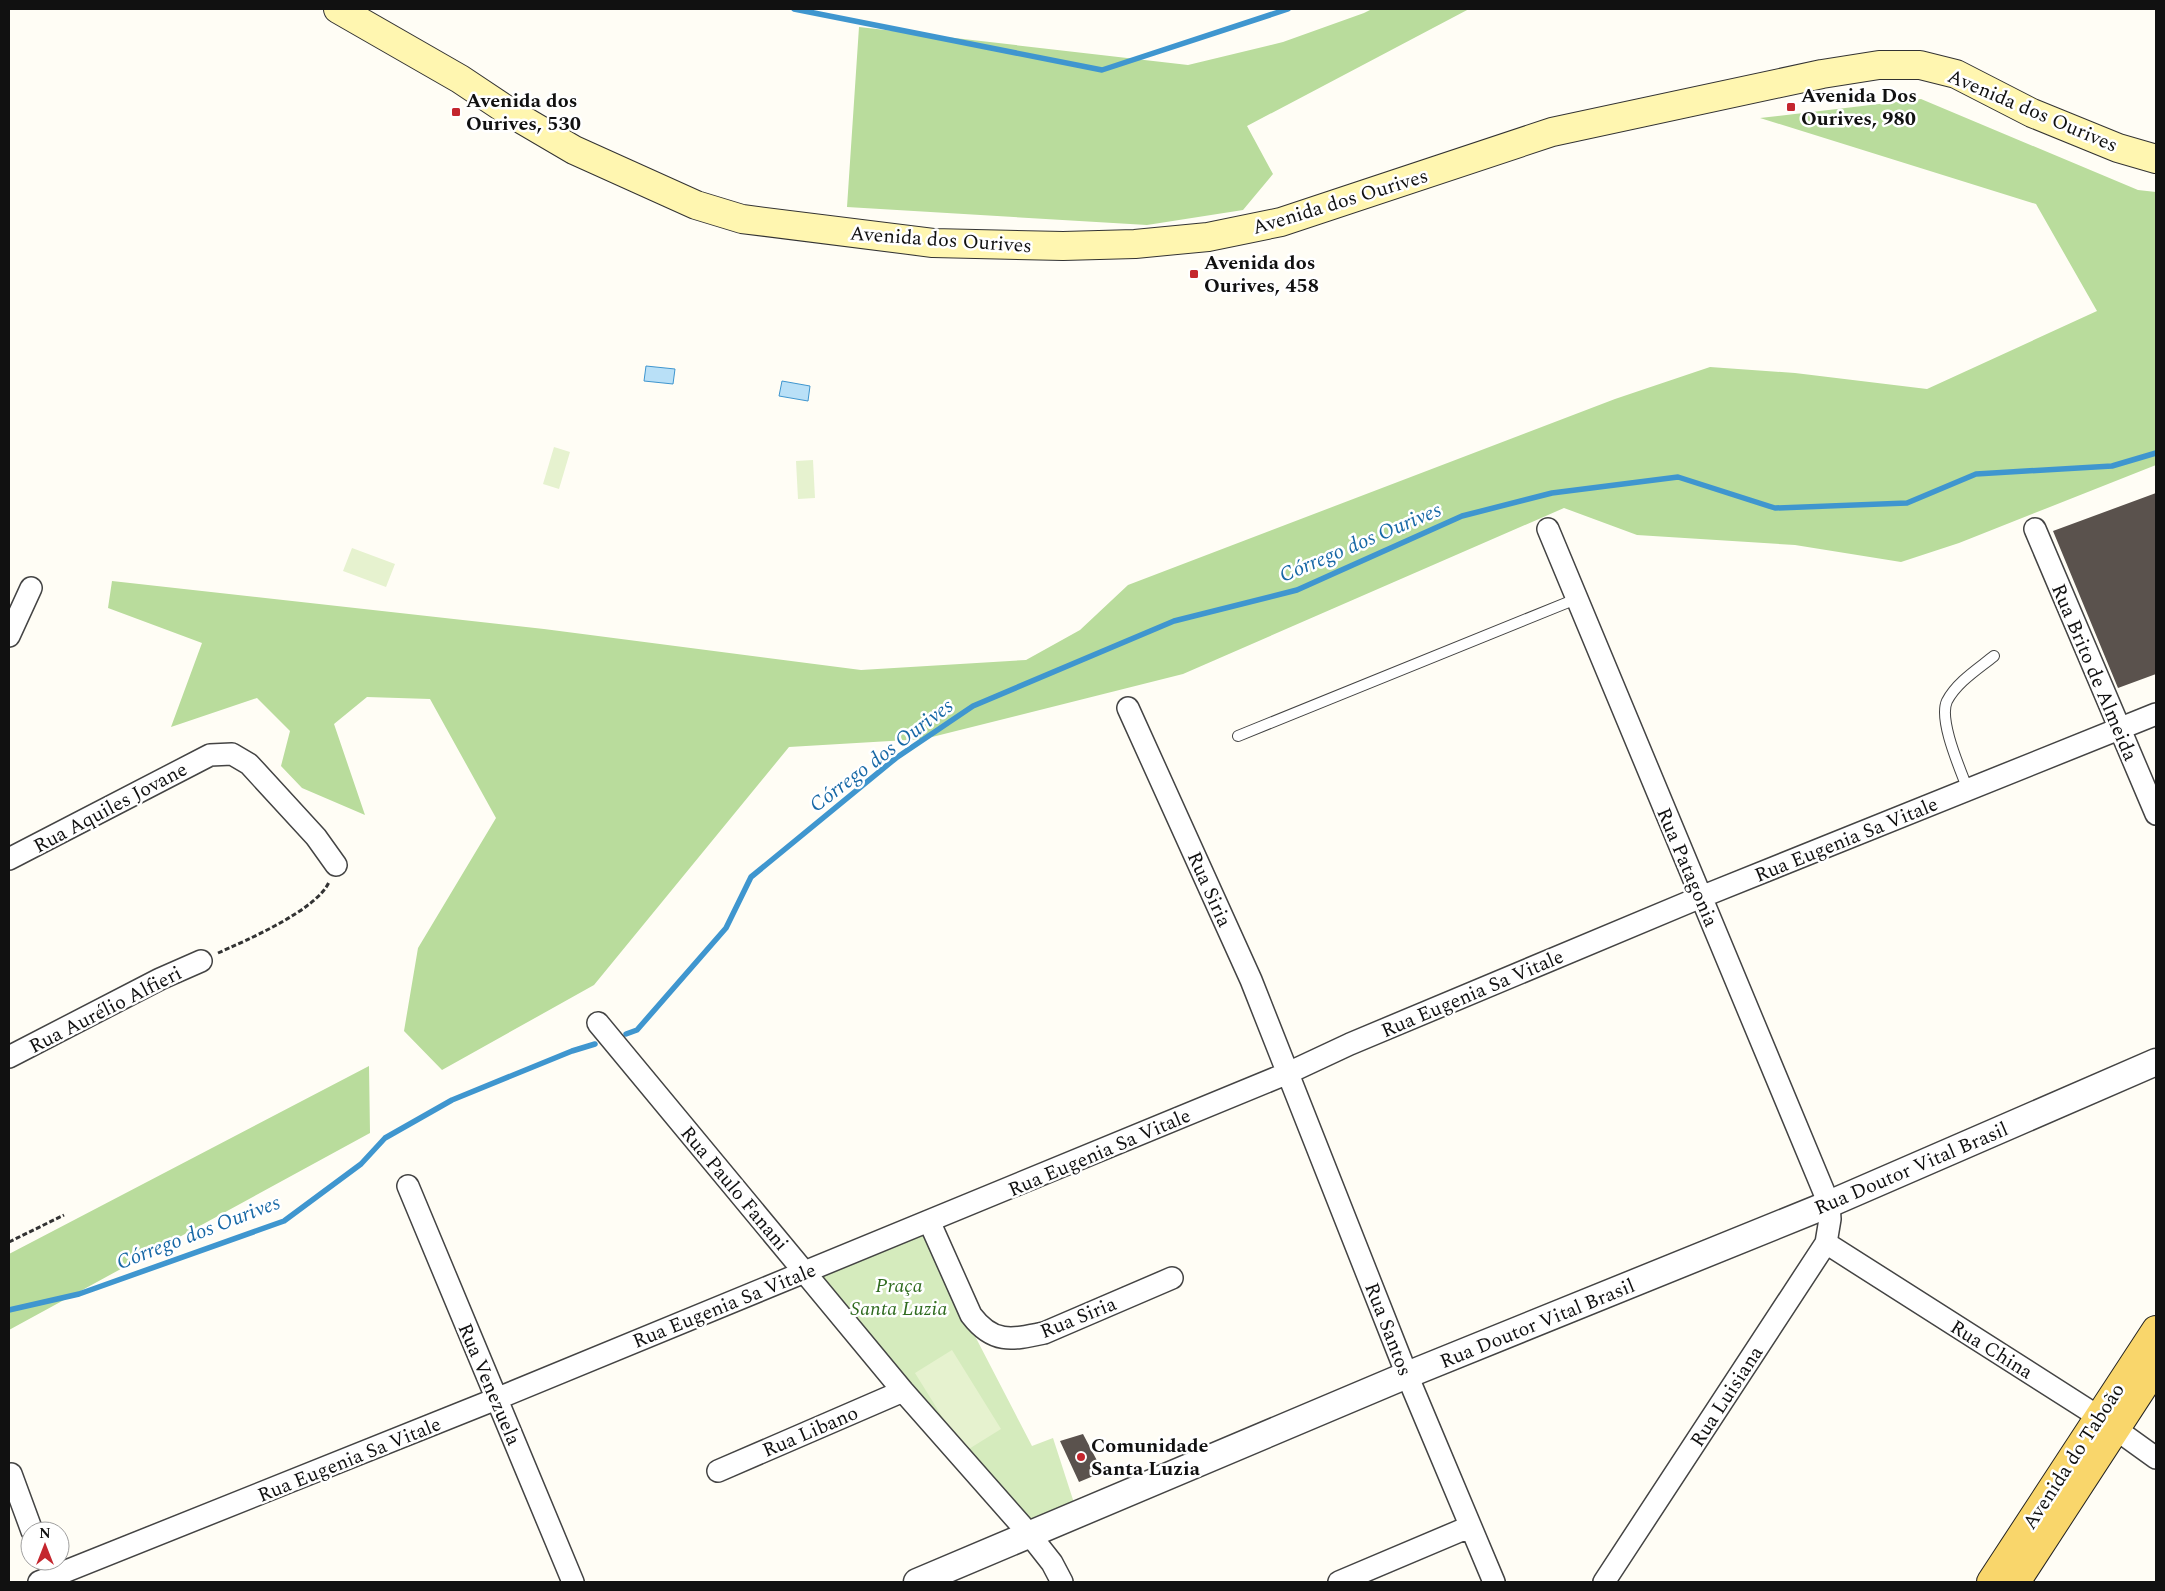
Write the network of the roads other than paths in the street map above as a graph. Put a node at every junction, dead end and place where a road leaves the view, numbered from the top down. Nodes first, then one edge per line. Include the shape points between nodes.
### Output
1 (338, 9) edge
2 (2156, 159) edge
3 (1548, 529) dead end
4 (2034, 529) dead end
5 (31, 588) dead end
6 (1576, 599) junction
7 (9, 636) edge
8 (1994, 656) dead end
9 (1128, 708) dead end
10 (2156, 714) edge
11 (2119, 730) junction
12 (1238, 736) dead end
13 (1968, 790) junction
14 (2156, 814) edge
15 (9, 859) edge
16 (336, 865) road end
17 (1701, 897) junction
18 (201, 961) road end
19 (598, 1023) dead end
20 (9, 1057) edge
21 (2156, 1062) edge
22 (1288, 1073) junction
23 (408, 1186) dead end
24 (1829, 1204) junction
25 (929, 1221) junction
26 (1826, 1243) junction
27 (805, 1272) junction
28 (1172, 1278) dead end
29 (2156, 1330) edge
30 (2156, 1367) edge
31 (1407, 1375) junction
32 (903, 1391) junction
33 (496, 1399) junction
34 (2108, 1423) junction
35 (2156, 1458) edge
36 (718, 1471) dead end
37 (12, 1474) dead end
38 (28, 1521) edge
39 (1469, 1527) junction
40 (1030, 1535) junction
41 (45, 1576) edge
42 (573, 1582) edge
43 (917, 1582) edge
44 (1062, 1582) edge
45 (1339, 1582) edge
46 (1494, 1582) edge
47 (1604, 1582) edge
48 (1991, 1582) edge
49 (2016, 1582) edge

1 - 2 main road, Avenida dos Ourives via 574,150 696,205 742,219 933,243 1063,246 1208,237 1282,222 1552,132 1822,74 1879,65 1920,65 1956,74 2032,114 2118,148
3 - 6 street, Rua Patagonia
4 - 11 street, Rua Brito de Almeida
5 - 7 street
6 - 12 lane
6 - 17 street, Rua Patagonia
8 - 13 lane via 1966,678 1946,703 1948,734
9 - 22 street, Rua Siria via 1251,980
10 - 11 street, Rua Eugenia Sa Vitale
11 - 13 street, Rua Eugenia Sa Vitale
11 - 14 street, Rua Brito de Almeida
13 - 17 street, Rua Eugenia Sa Vitale
15 - 16 street, Rua Aquiles Jovane via 210,755 232,754 249,764 316,837
17 - 22 street, Rua Eugenia Sa Vitale
17 - 24 street, Rua Patagonia
18 - 20 street, Rua Aurélio Alfieri
19 - 27 street, Rua Paulo Fanani
21 - 24 street, Rua Doutor Vital Brasil
22 - 25 street, Rua Eugenia Sa Vitale
22 - 31 street, Rua Santos
23 - 33 street, Rua Venezuela
24 - 26 street, Rua Luisiana
24 - 31 street, Rua Doutor Vital Brasil
25 - 27 street, Rua Eugenia Sa Vitale
25 - 28 street, Rua Siria via 971,1315 981,1328 992,1335 1006,1338 1044,1333
26 - 34 street, Rua China
26 - 47 street, Rua Luisiana
27 - 32 street, Rua Paulo Fanani
27 - 33 street, Rua Eugenia Sa Vitale
29 - 34 main road, Avenida do Taboão
30 - 34 main road, Avenida do Taboão
31 - 39 street, Rua Santos
31 - 40 street, Rua Doutor Vital Brasil
32 - 36 street, Rua Libano
32 - 40 street, Rua Paulo Fanani
33 - 41 street, Rua Eugenia Sa Vitale
33 - 42 street, Rua Venezuela
34 - 35 street, Rua China
34 - 48 main road, Avenida do Taboão
34 - 49 main road, Avenida do Taboão
37 - 38 street
39 - 45 street
39 - 46 street, Rua Santos
40 - 43 street, Rua Doutor Vital Brasil
40 - 44 street, Rua Paulo Fanani

